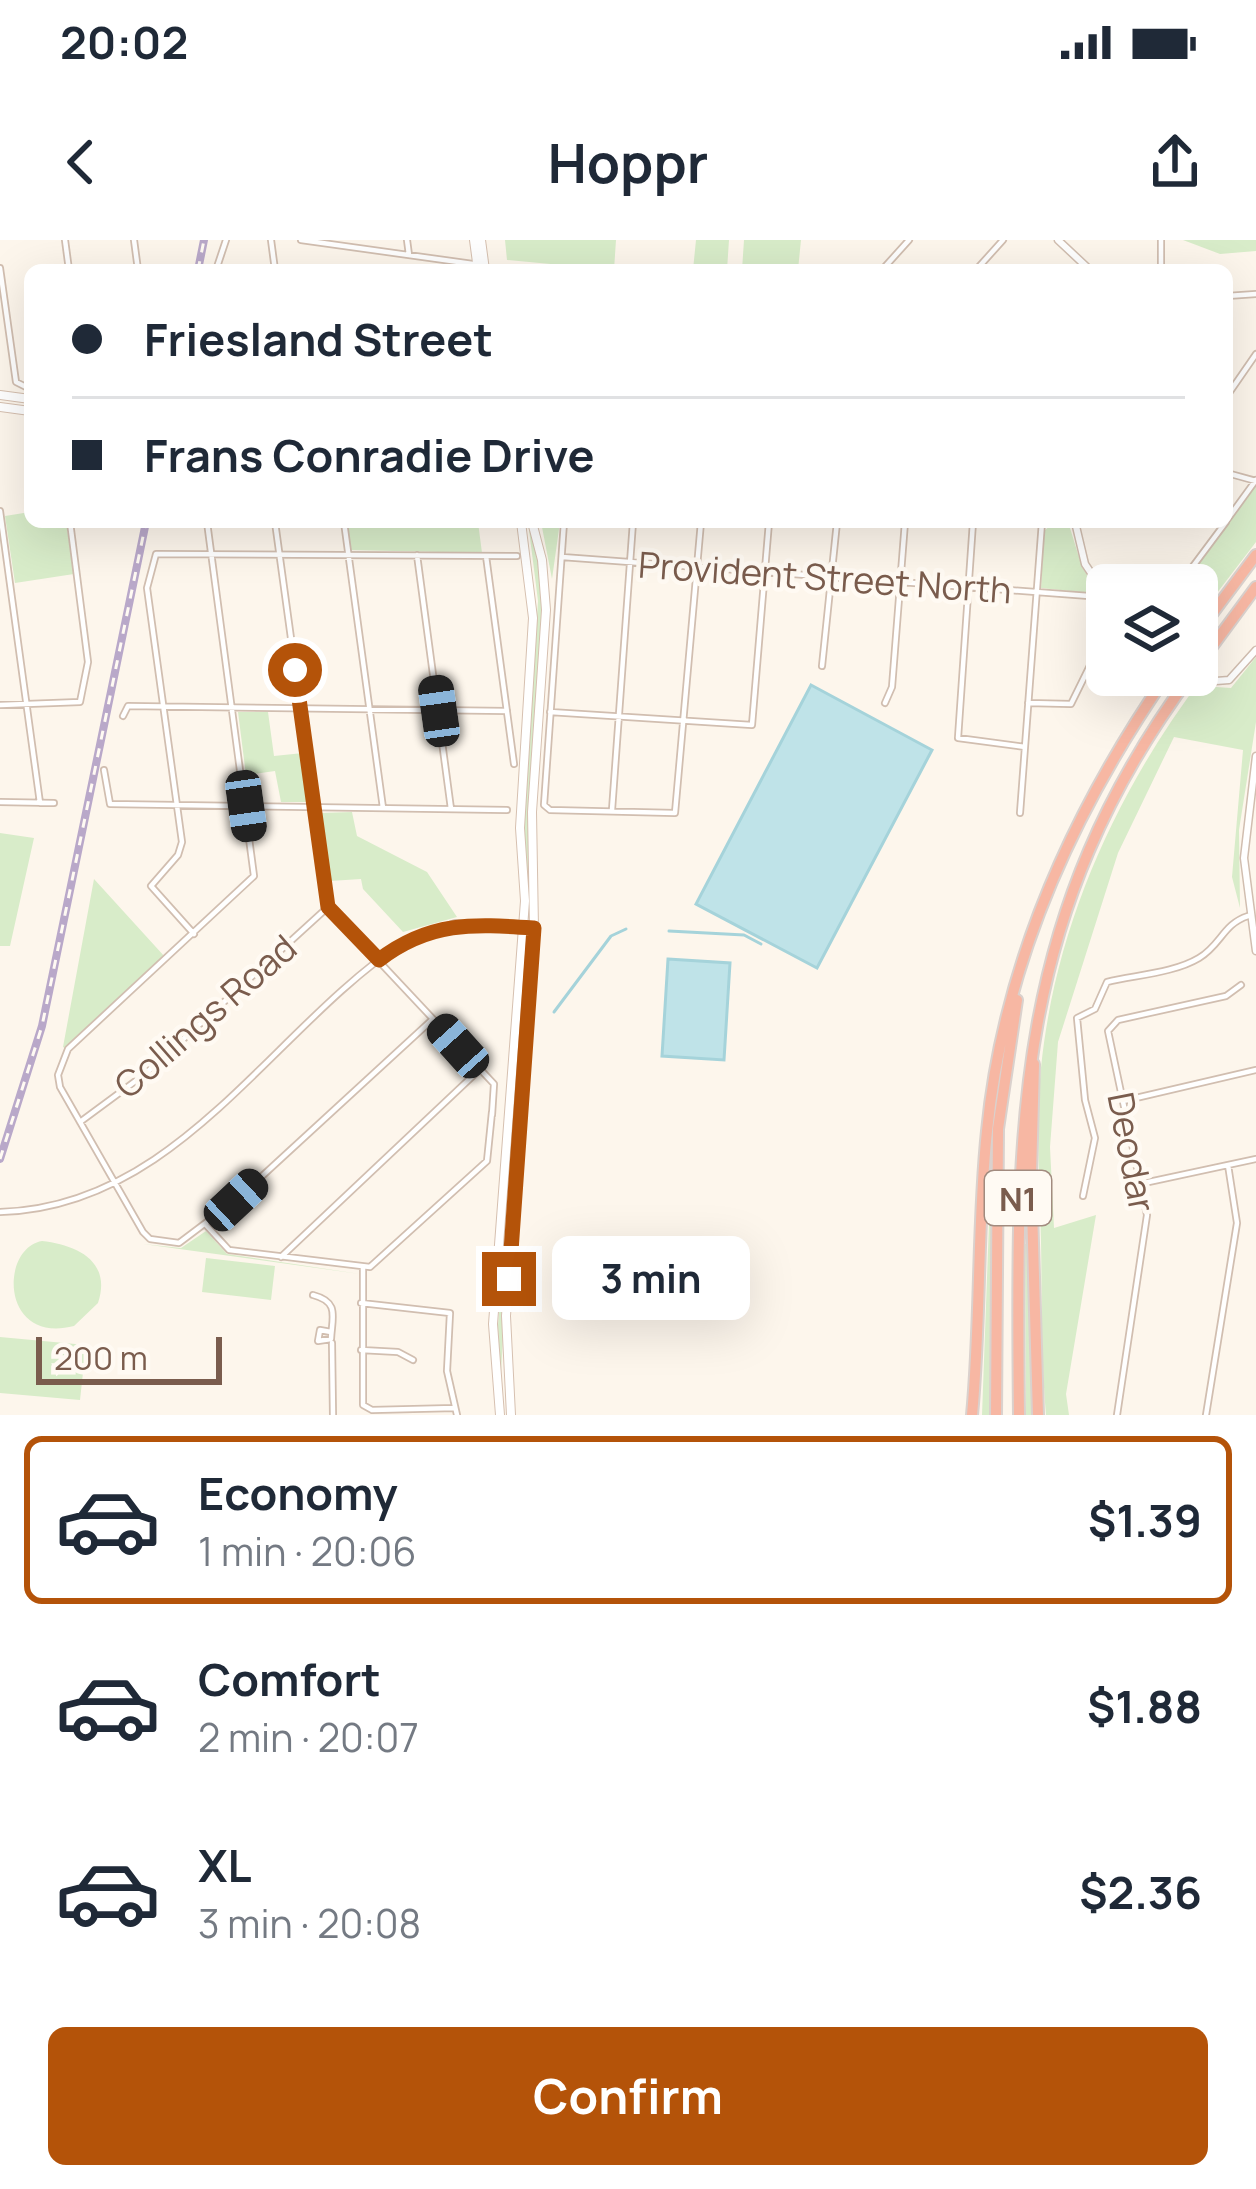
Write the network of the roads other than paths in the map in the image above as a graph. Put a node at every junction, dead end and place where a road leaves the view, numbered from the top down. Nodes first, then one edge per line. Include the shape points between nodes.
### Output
1 (301, 240) edge
2 (407, 240) edge
3 (909, 240) edge
4 (1003, 240) edge
5 (1058, 240) edge
6 (340, 243) edge
7 (409, 255) junction
8 (459, 264) edge
9 (887, 264) edge
10 (981, 264) edge
11 (1084, 264) edge
12 (0, 268) edge
13 (1256, 354) edge
14 (24, 387) edge
15 (1233, 387) edge
16 (1256, 481) edge
17 (0, 511) edge
18 (1233, 512) edge
19 (71, 528) edge
20 (208, 528) edge
21 (276, 528) edge
22 (345, 528) edge
23 (521, 528) edge
24 (534, 528) edge
25 (564, 528) edge
26 (633, 528) edge
27 (701, 528) edge
28 (769, 528) edge
29 (836, 528) edge
30 (905, 528) edge
31 (973, 528) edge
32 (1042, 528) edge
33 (1076, 528) edge
34 (1221, 528) edge
35 (3, 549) edge
36 (211, 552) junction
37 (279, 554) junction
38 (348, 554) junction
39 (417, 555) junction
40 (1256, 555) edge
41 (486, 556) junction
42 (517, 556) dead end
43 (562, 557) junction
44 (630, 562) junction
45 (1195, 564) edge
46 (1086, 566) edge
47 (698, 568) junction
48 (766, 572) junction
49 (832, 577) junction
50 (901, 583) junction
51 (968, 587) junction
52 (1256, 587) edge
53 (1037, 592) junction
54 (1086, 596) edge
55 (1218, 606) edge
56 (1218, 639) edge
57 (1256, 650) edge
58 (822, 665) dead end
59 (1086, 674) edge
60 (1218, 681) edge
61 (1153, 696) edge
62 (1177, 696) edge
63 (885, 703) dead end
64 (1028, 703) junction
65 (0, 704) edge
66 (27, 705) junction
67 (164, 706) junction
68 (232, 707) junction
69 (301, 709) junction
70 (370, 709) junction
71 (439, 711) junction
72 (507, 711) junction
73 (550, 712) junction
74 (123, 716) dead end
75 (619, 717) junction
76 (686, 722) junction
77 (1025, 747) junction
78 (1256, 756) edge
79 (514, 764) dead end
80 (104, 770) dead end
81 (0, 802) edge
82 (40, 803) junction
83 (54, 803) dead end
84 (177, 805) junction
85 (246, 806) junction
86 (314, 807) junction
87 (383, 808) junction
88 (452, 809) junction
89 (507, 810) dead end
90 (612, 812) junction
91 (1020, 813) dead end
92 (1045, 902) junction
93 (328, 907) junction
94 (1248, 916) junction
95 (523, 928) junction
96 (534, 928) junction
97 (194, 934) junction
98 (1256, 950) edge
99 (379, 960) junction
100 (1042, 983) junction
101 (1241, 985) dead end
102 (433, 1019) junction
103 (1256, 1070) edge
104 (481, 1072) junction
105 (1123, 1101) junction
106 (80, 1122) junction
107 (1256, 1159) edge
108 (1228, 1165) junction
109 (115, 1184) junction
110 (1142, 1184) junction
111 (1083, 1196) dead end
112 (0, 1212) edge
113 (206, 1225) junction
114 (281, 1257) junction
115 (362, 1268) junction
116 (313, 1295) dead end
117 (361, 1303) junction
118 (361, 1350) junction
119 (413, 1360) dead end
120 (456, 1412) edge
121 (333, 1415) edge
122 (500, 1415) edge
123 (512, 1415) edge
124 (972, 1415) edge
125 (996, 1415) edge
126 (1019, 1415) edge
127 (1038, 1415) edge
128 (1117, 1415) edge
129 (1206, 1415) edge

1 - 6 street
2 - 7 street
3 - 9 street
4 - 10 street
5 - 11 street
6 - 7 street
7 - 8 street
12 - 14 street
13 - 15 street
16 - 18 street
17 - 35 street
19 - 66 street via 88,662 76,705
20 - 36 street
21 - 37 street
22 - 38 street
23 - 95 main road via 534,605 520,801
24 - 96 main road via 546,610 532,812
25 - 43 street
26 - 44 street
27 - 47 street
28 - 48 street
29 - 49 street
30 - 50 street
31 - 51 street
32 - 53 street
33 - 46 street
34 - 45 street
35 - 66 street
36 - 37 street
36 - 67 street via 162,551 154,558 147,588
36 - 68 street
37 - 38 street
37 - 69 street
38 - 39 street
38 - 70 street
39 - 41 street
39 - 71 street
40 - 55 highway
41 - 42 street
41 - 72 street
43 - 44 street, Provident Street North
43 - 73 street
44 - 47 street, Provident Street North
44 - 75 street
47 - 48 street, Provident Street North
47 - 76 street
48 - 49 street, Provident Street North
48 - 76 street via 754,721
49 - 50 street, Provident Street North
49 - 58 street
50 - 51 street, Provident Street North
50 - 63 street
51 - 53 street, Provident Street North
51 - 77 street via 957,734 963,742
52 - 56 highway, N1
53 - 54 street, Provident Street North
53 - 64 street
57 - 60 street via 1229,680
59 - 64 street via 1071,704
61 - 92 highway, N1 via 1101,777
62 - 100 highway, N1 via 1086,852
64 - 77 street
65 - 66 street
66 - 82 street
67 - 68 street
67 - 74 street via 126,707
67 - 84 street
68 - 69 street
68 - 85 street
69 - 70 street
69 - 86 street
70 - 71 street
70 - 87 street
71 - 72 street
71 - 88 street
72 - 79 street
73 - 75 street
73 - 90 street via 546,809
75 - 76 street
75 - 90 street
76 - 90 street via 676,812
77 - 91 street
78 - 94 street via 1245,844
80 - 84 street via 110,804
81 - 82 street
82 - 83 street
84 - 85 street
84 - 97 street via 182,847 152,886
85 - 86 street
85 - 97 street via 253,879
86 - 87 street
86 - 93 street
87 - 88 street
88 - 89 street
92 - 124 highway via 1014,984 992,1089
92 - 125 highway, N1 via 1010,1034 998,1129
93 - 99 street
93 - 106 street, Collings Road via 145,1074
94 - 98 street
94 - 111 street via 1228,924 1192,962 1105,985 1095,1010 1075,1022 1095,1138
95 - 96 street
95 - 99 street via 442,926
95 - 122 main road via 494,1324
96 - 123 main road via 506,1316
97 - 106 street via 68,1049 58,1075
99 - 102 street
99 - 109 street via 191,1132
100 - 126 highway, N1 via 1020,1130
100 - 127 highway via 1031,1112
101 - 105 street, Deodar via 1226,996 1113,1023 1108,1034
102 - 104 street
102 - 113 street
103 - 105 street
104 - 114 street
104 - 115 street via 493,1089 485,1162
105 - 110 street, Deodar
106 - 109 street
107 - 108 street
108 - 110 street
108 - 129 street via 1237,1223
109 - 112 street
109 - 113 street via 146,1237 181,1242
110 - 128 street, Deodar via 1146,1233
113 - 114 street via 229,1250
114 - 115 street
115 - 117 street
116 - 121 street via 333,1306
117 - 118 street
117 - 120 street via 450,1313 447,1371
118 - 119 street
118 - 120 street via 367,1409

